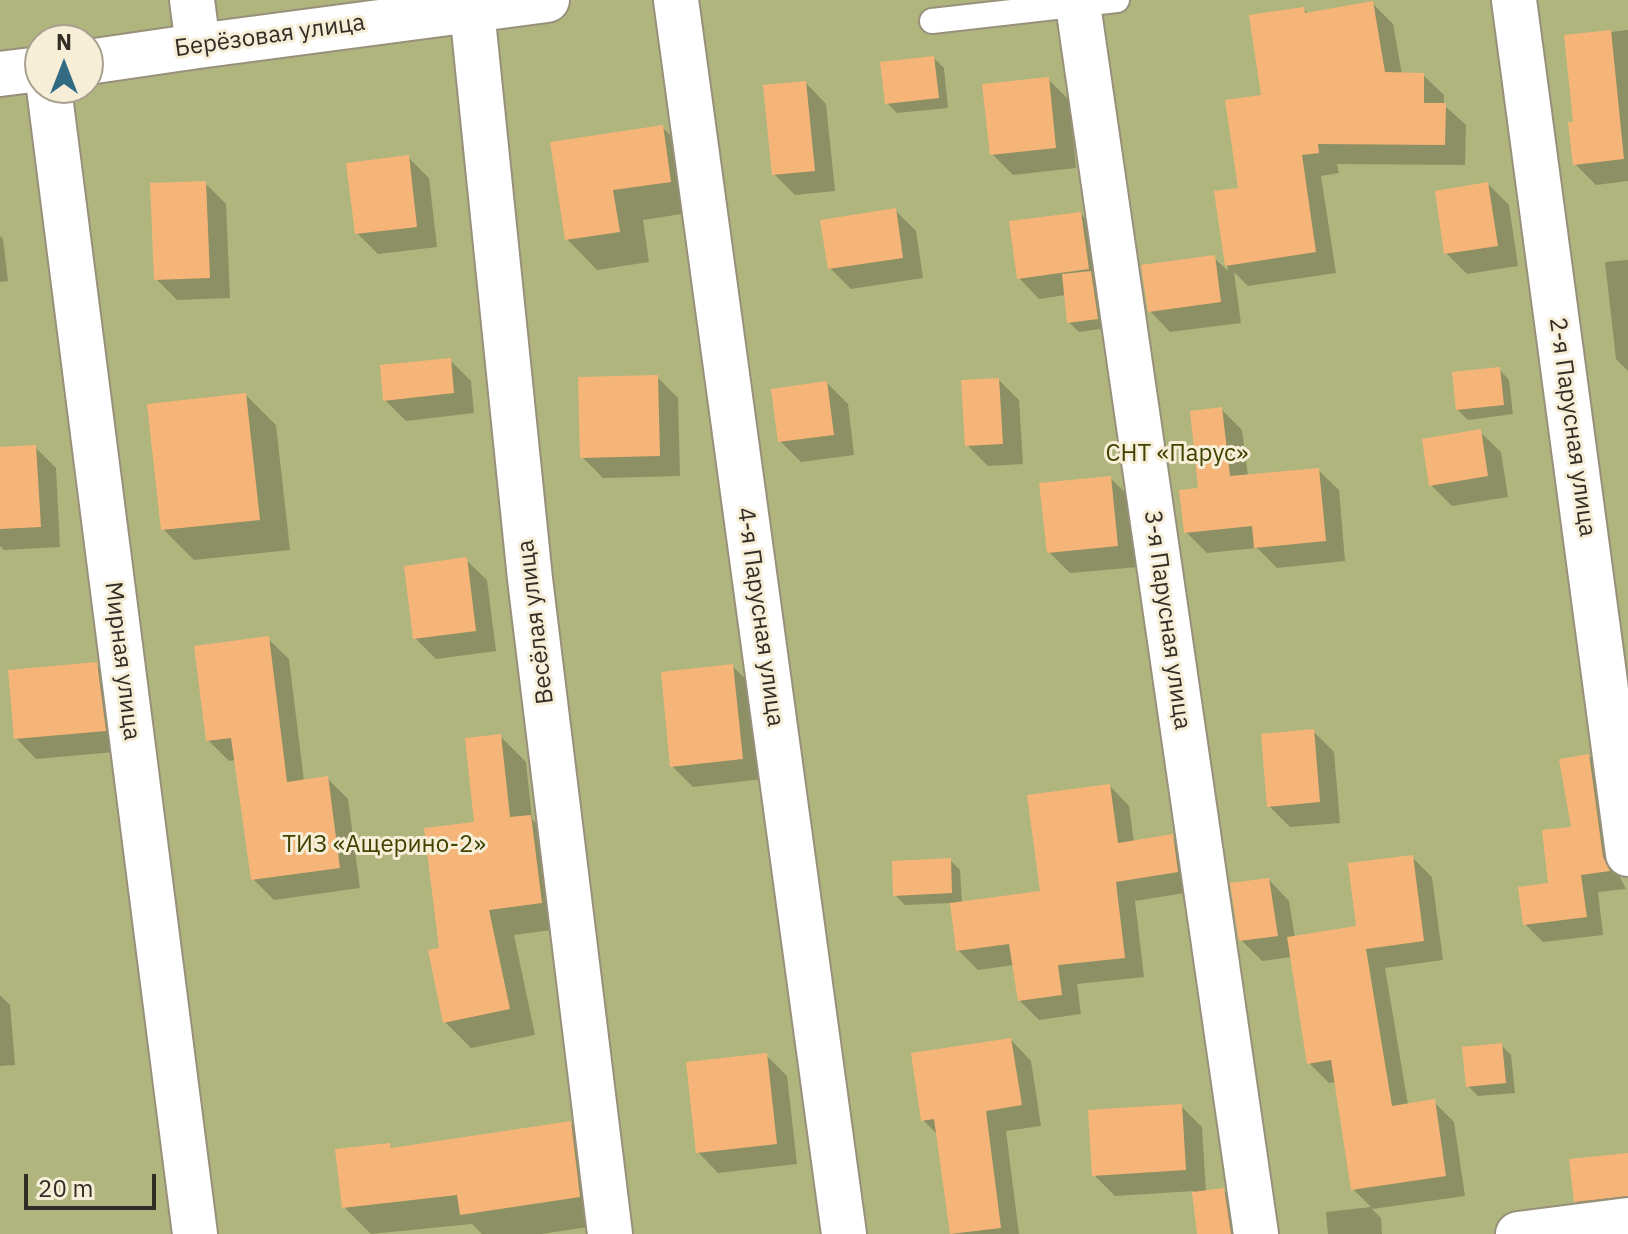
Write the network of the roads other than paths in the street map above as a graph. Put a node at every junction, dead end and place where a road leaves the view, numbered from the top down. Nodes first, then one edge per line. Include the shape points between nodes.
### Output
1 (192, 0) edge
2 (547, 0) edge
3 (676, 0) edge
4 (1514, 0) edge
5 (1098, 3) edge
6 (472, 10) junction
7 (932, 21) dead end
8 (198, 46) junction
9 (104, 60) edge
10 (24, 71) edge
11 (0, 74) edge
12 (51, 104) edge
13 (1628, 854) edge
14 (1614, 1226) edge
15 (195, 1234) edge
16 (610, 1234) edge
17 (844, 1234) edge
18 (1256, 1234) edge
19 (1518, 1234) edge

1 - 8 street
2 - 6 street, Берёзовая улица
3 - 17 street, 4-я Парусная улица
4 - 13 street, 2-я Парусная улица
5 - 7 lane
5 - 18 street, 3-я Парусная улица
6 - 8 street, Берёзовая улица
6 - 16 street, Весёлая улица via 530,579
8 - 9 street, Берёзовая улица
10 - 11 street
12 - 15 street, Мирная улица
14 - 19 street

